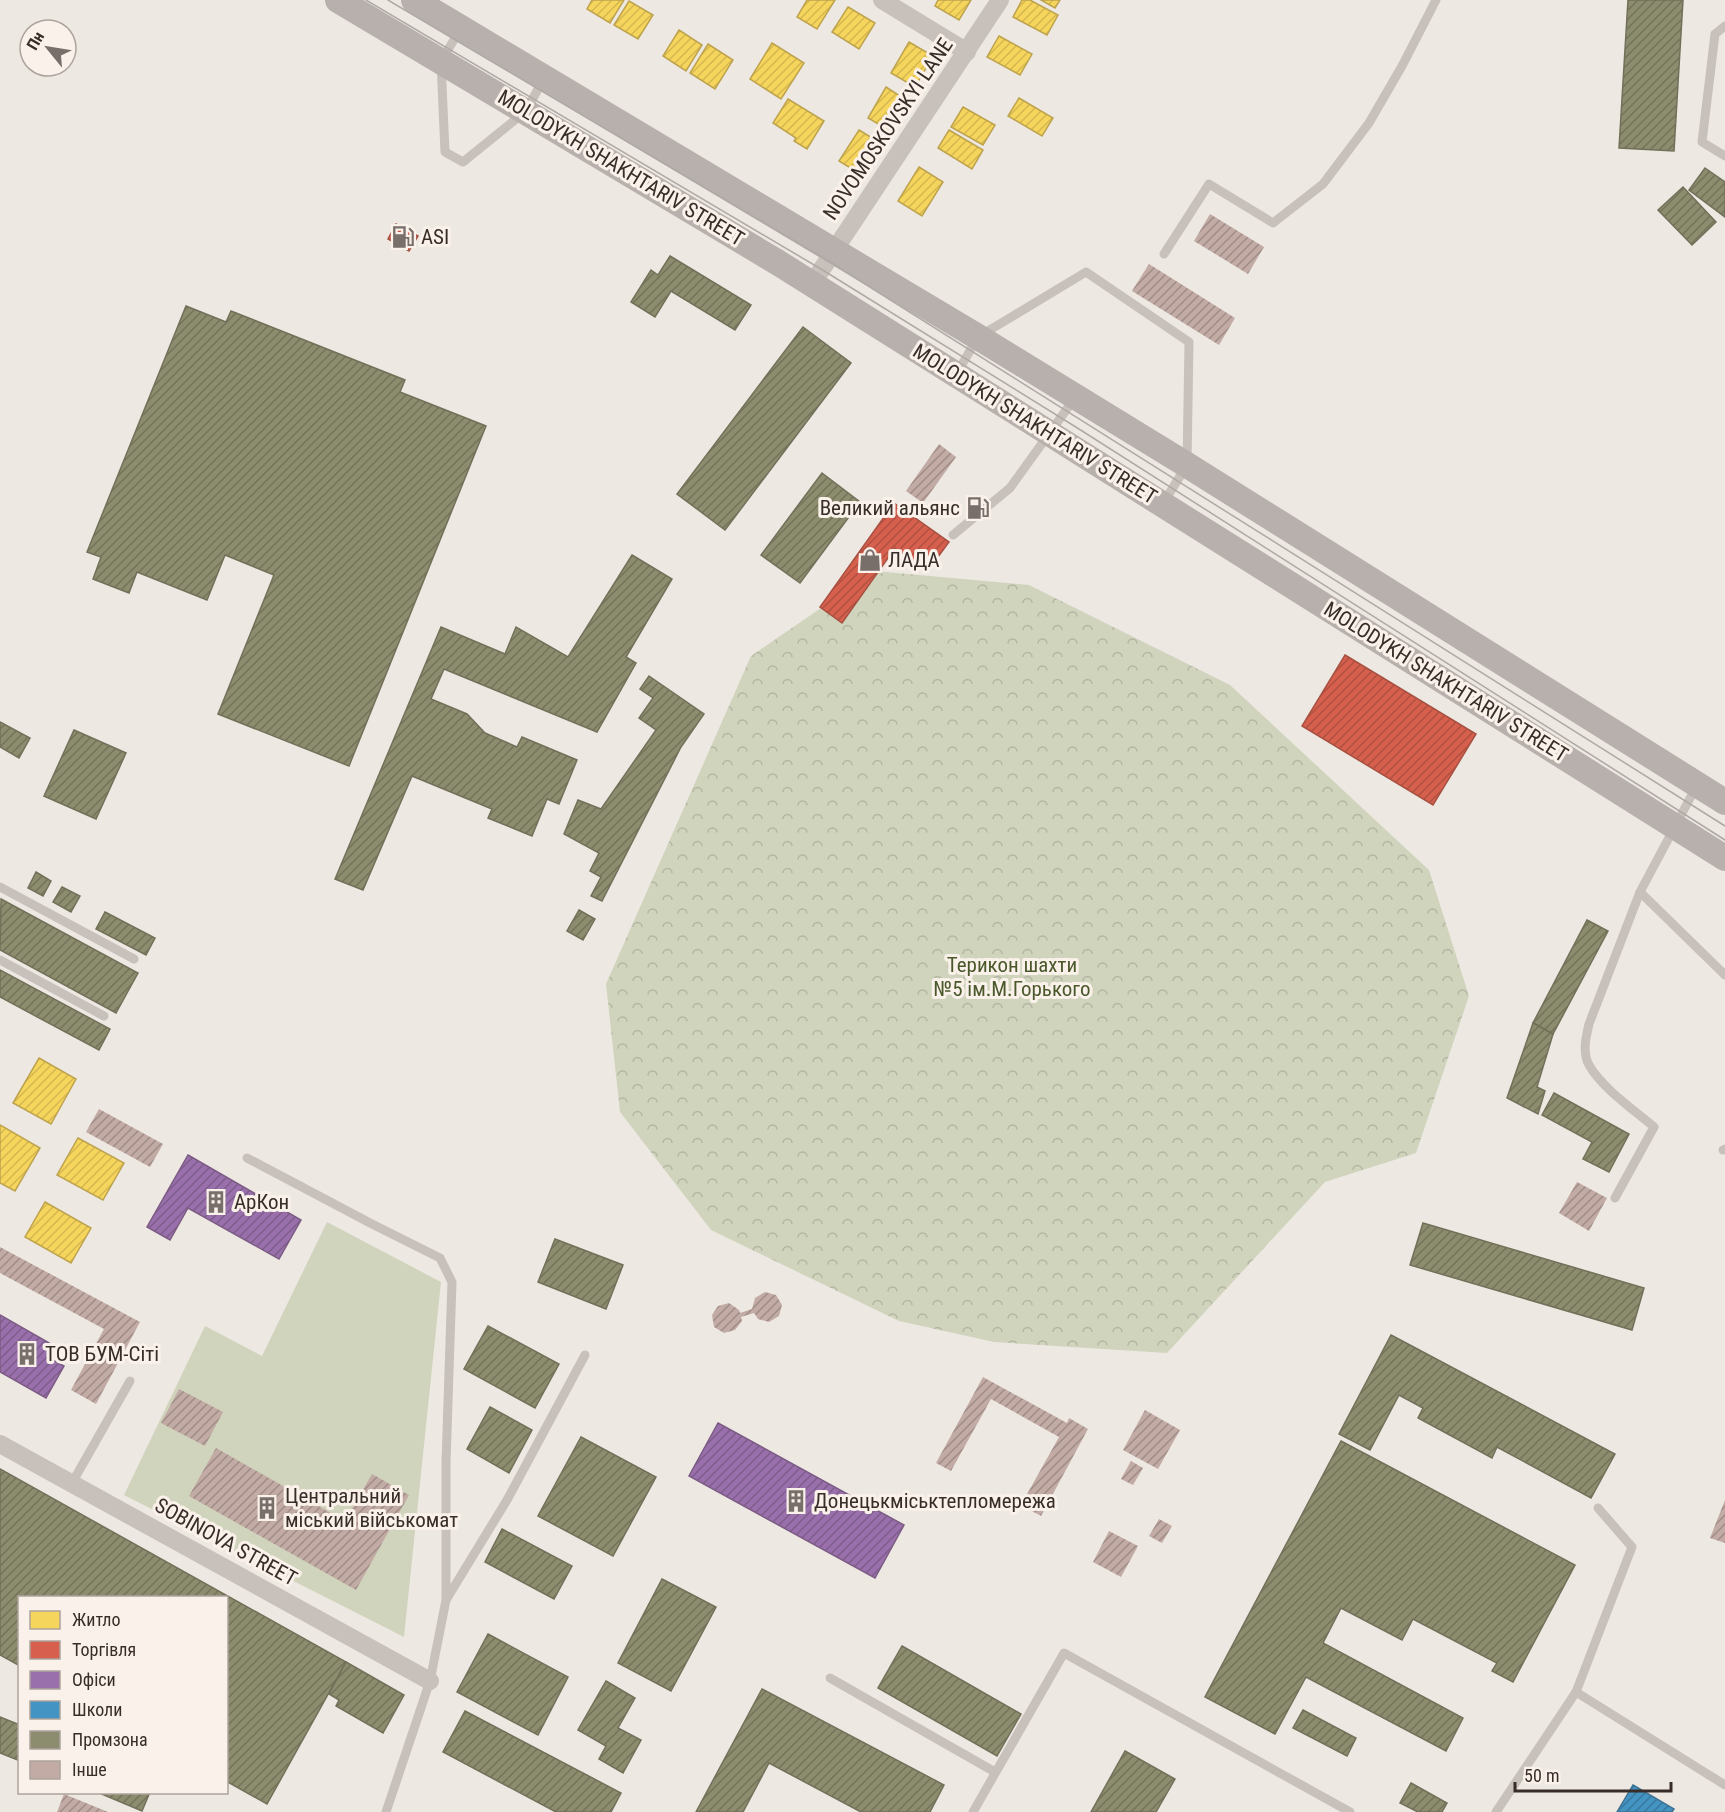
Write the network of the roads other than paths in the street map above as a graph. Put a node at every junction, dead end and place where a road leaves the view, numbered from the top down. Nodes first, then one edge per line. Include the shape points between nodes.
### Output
1 (338, 0) edge
2 (414, 0) edge
3 (882, 0) edge
4 (1000, 0) edge
5 (1436, 0) edge
6 (1725, 26) edge
7 (461, 28) junction
8 (967, 52) junction
9 (441, 61) junction
10 (544, 78) junction
11 (526, 111) junction
12 (1725, 156) edge
13 (833, 250) junction
14 (1164, 254) dead end
15 (812, 284) junction
16 (978, 337) junction
17 (956, 374) junction
18 (1075, 398) junction
19 (1050, 434) junction
20 (1188, 465) junction
21 (1163, 504) junction
22 (953, 535) dead end
23 (1697, 785) junction
24 (1725, 802) edge
25 (1674, 826) junction
26 (1725, 858) edge
27 (0, 887) edge
28 (1640, 892) junction
29 (134, 959) dead end
30 (0, 960) edge
31 (1725, 975) edge
32 (104, 1016) dead end
33 (247, 1158) dead end
34 (1615, 1198) dead end
35 (585, 1355) dead end
36 (130, 1381) dead end
37 (0, 1444) edge
38 (72, 1483) junction
39 (1598, 1508) dead end
40 (446, 1600) junction
41 (830, 1678) dead end
42 (430, 1681) junction
43 (1575, 1692) junction
44 (995, 1772) junction
45 (1725, 1785) edge
46 (386, 1812) edge
47 (972, 1812) edge
48 (1350, 1812) edge
49 (1496, 1812) edge

1 - 9 main road, MOLODYKH SHAKHTARIV STREET
2 - 7 main road, MOLODYKH SHAKHTARIV STREET
3 - 8 street
4 - 8 street, NOVOMOSKOVSKYI LANE
5 - 14 lane via 1369,123 1323,184 1273,223 1209,184
6 - 12 lane via 1715,34 1702,142
7 - 9 lane
7 - 10 main road, MOLODYKH SHAKHTARIV STREET
8 - 13 street, NOVOMOSKOVSKYI LANE
9 - 11 main road, MOLODYKH SHAKHTARIV STREET
9 - 11 lane via 445,152 463,162
10 - 11 lane
10 - 13 main road, MOLODYKH SHAKHTARIV STREET
11 - 15 main road, MOLODYKH SHAKHTARIV STREET
13 - 15 street, NOVOMOSKOVSKYI LANE
13 - 16 main road, MOLODYKH SHAKHTARIV STREET
15 - 17 main road, MOLODYKH SHAKHTARIV STREET
16 - 17 lane
16 - 18 main road, MOLODYKH SHAKHTARIV STREET
16 - 20 lane via 1086,272 1189,342
17 - 19 main road, MOLODYKH SHAKHTARIV STREET
18 - 19 lane
18 - 20 main road, MOLODYKH SHAKHTARIV STREET
19 - 21 main road, MOLODYKH SHAKHTARIV STREET
19 - 22 lane via 1010,488
20 - 21 lane
20 - 23 main road, MOLODYKH SHAKHTARIV STREET
21 - 25 main road, MOLODYKH SHAKHTARIV STREET
23 - 24 main road, MOLODYKH SHAKHTARIV STREET
23 - 25 lane
25 - 26 main road, MOLODYKH SHAKHTARIV STREET
25 - 28 lane
27 - 29 lane
28 - 31 lane
28 - 34 lane via 1589,1024 1585,1044 1588,1064 1602,1082 1654,1127
30 - 32 lane
33 - 40 lane via 440,1258 452,1282
35 - 40 lane via 507,1500
36 - 38 lane
37 - 38 street, SOBINOVA STREET
38 - 42 street, SOBINOVA STREET
39 - 43 lane via 1632,1547
40 - 42 lane
41 - 44 lane
42 - 46 lane
43 - 45 lane
43 - 49 lane
44 - 47 lane
44 - 48 lane via 1064,1653

